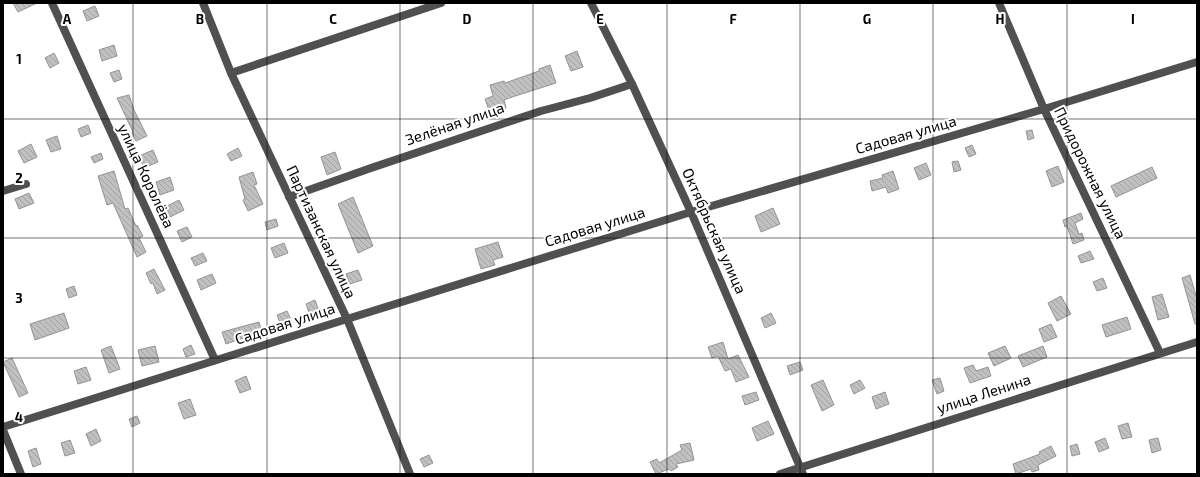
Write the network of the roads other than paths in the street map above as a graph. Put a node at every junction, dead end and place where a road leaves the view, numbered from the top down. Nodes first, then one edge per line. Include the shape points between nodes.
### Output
1 (52, 3) edge
2 (203, 3) edge
3 (441, 3) edge
4 (591, 3) edge
5 (999, 3) edge
6 (1197, 62) edge
7 (231, 73) junction
8 (632, 84) junction
9 (1044, 109) junction
10 (26, 184) dead end
11 (3, 191) edge
12 (289, 197) junction
13 (691, 212) junction
14 (347, 319) junction
15 (1197, 342) edge
16 (1160, 353) junction
17 (215, 360) junction
18 (3, 429) edge
19 (801, 471) edge
20 (21, 474) edge
21 (410, 474) edge
22 (780, 474) edge

1 - 17 street, улица Королёва
2 - 7 street, Партизанская улица
3 - 7 street
4 - 8 street, Октябрьская улица
5 - 9 street, Придорожная улица
6 - 9 street, Садовая улица
7 - 12 street, Партизанская улица
8 - 12 street, Зелёная улица via 540,111
8 - 13 street, Октябрьская улица
9 - 13 street, Садовая улица
9 - 16 street, Придорожная улица
10 - 11 street
12 - 14 street, Партизанская улица
13 - 14 street, Садовая улица
13 - 19 street, Октябрьская улица
14 - 17 street, Садовая улица
14 - 21 street, Партизанская улица
15 - 16 street, улица Ленина
16 - 19 street, улица Ленина
17 - 18 street, Садовая улица
18 - 20 street
19 - 22 street, улица Ленина

